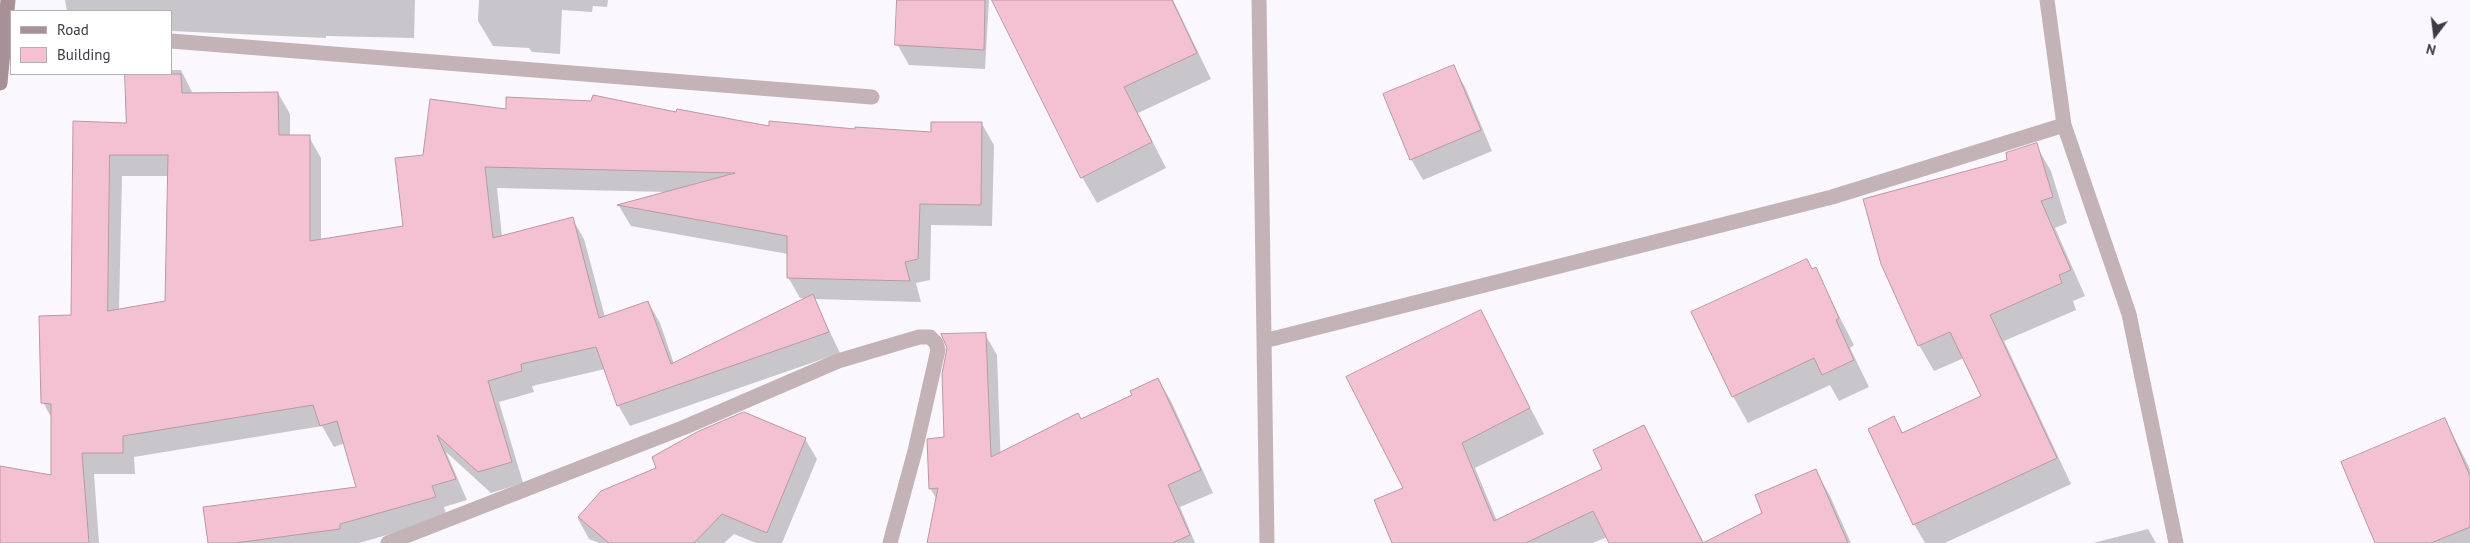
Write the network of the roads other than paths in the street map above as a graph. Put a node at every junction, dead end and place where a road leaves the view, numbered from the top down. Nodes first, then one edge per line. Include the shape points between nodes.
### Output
1 (8, 0) edge
2 (1259, 0) edge
3 (2047, 0) edge
4 (8, 28) edge
5 (172, 41) edge
6 (0, 83) edge
7 (872, 97) dead end
8 (2064, 125) junction
9 (1264, 341) junction
10 (388, 543) edge
11 (890, 543) edge
12 (1267, 543) edge
13 (2176, 543) edge

1 - 4 street
2 - 9 street
3 - 8 street
4 - 6 street
5 - 7 street
8 - 9 street via 1832,197
8 - 13 street via 2129,314
9 - 12 street
10 - 11 street via 685,427 838,361 918,337 930,337 938,350

